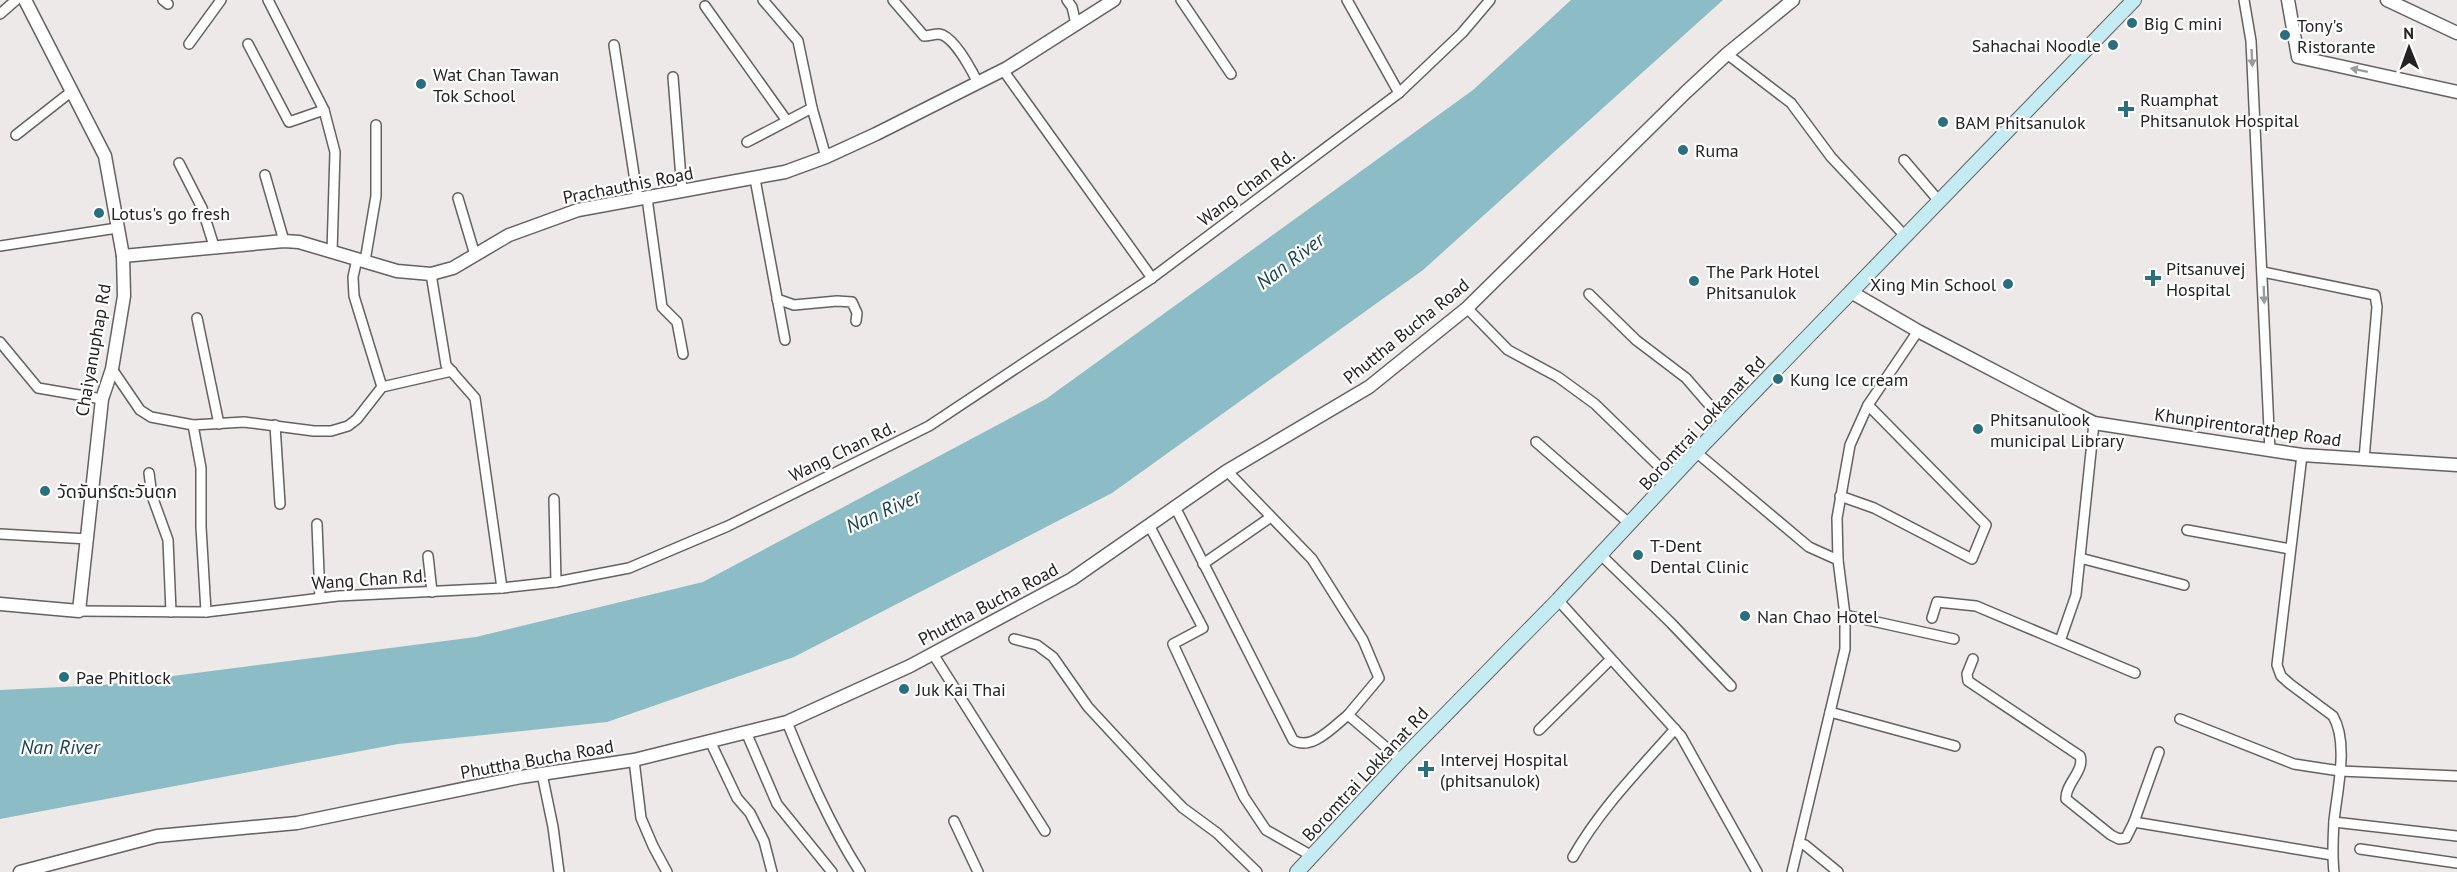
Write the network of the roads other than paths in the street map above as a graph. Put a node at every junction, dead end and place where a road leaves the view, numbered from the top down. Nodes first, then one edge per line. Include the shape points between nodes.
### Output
1 (16, 0) edge
2 (25, 0) edge
3 (221, 0) edge
4 (268, 0) edge
5 (763, 0) edge
6 (893, 0) edge
7 (1067, 0) edge
8 (1114, 0) edge
9 (1181, 0) edge
10 (1347, 0) edge
11 (1490, 0) edge
12 (1793, 0) edge
13 (2134, 0) edge
14 (2244, 0) edge
15 (2288, 0) edge
16 (2386, 0) edge
17 (705, 6) dead end
18 (0, 14) edge
19 (1076, 24) junction
20 (2457, 33) edge
21 (189, 44) dead end
22 (248, 44) dead end
23 (614, 45) dead end
24 (1727, 54) junction
25 (1003, 70) junction
26 (1231, 74) dead end
27 (673, 77) dead end
28 (978, 83) junction
29 (72, 91) junction
30 (1400, 93) junction
31 (2457, 93) edge
32 (812, 108) junction
33 (324, 110) junction
34 (787, 121) junction
35 (376, 125) dead end
36 (16, 135) dead end
37 (747, 142) dead end
38 (826, 157) junction
39 (1904, 160) dead end
40 (179, 163) dead end
41 (265, 175) dead end
42 (755, 179) junction
43 (682, 192) junction
44 (458, 198) dead end
45 (642, 199) junction
46 (1939, 201) junction
47 (117, 228) junction
48 (1905, 236) junction
49 (284, 241) junction
50 (2, 243) edge
51 (214, 246) junction
52 (332, 252) junction
53 (475, 255) junction
54 (123, 256) junction
55 (361, 260) junction
56 (2263, 272) junction
57 (431, 274) junction
58 (1152, 278) junction
59 (1851, 292) junction
60 (1589, 294) dead end
61 (777, 298) junction
62 (1467, 308) junction
63 (197, 318) dead end
64 (856, 321) dead end
65 (1918, 331) junction
66 (785, 340) dead end
67 (0, 342) edge
68 (683, 354) dead end
69 (112, 369) junction
70 (452, 371) junction
71 (382, 387) junction
72 (102, 399) junction
73 (1868, 405) junction
74 (219, 423) junction
75 (1725, 423) junction
76 (2094, 423) junction
77 (193, 425) junction
78 (275, 425) junction
79 (1536, 442) dead end
80 (2271, 451) junction
81 (1696, 452) junction
82 (2301, 455) junction
83 (2364, 459) junction
84 (2457, 465) edge
85 (1227, 471) junction
86 (149, 473) dead end
87 (1672, 479) junction
88 (1840, 496) junction
89 (554, 499) dead end
90 (280, 504) dead end
91 (1175, 507) junction
92 (1271, 517) junction
93 (317, 524) dead end
94 (1630, 524) junction
95 (1149, 525) junction
96 (2187, 530) dead end
97 (0, 534) edge
98 (88, 538) junction
99 (2290, 549) junction
100 (1601, 555) junction
101 (428, 556) dead end
102 (2079, 558) junction
103 (1838, 560) junction
104 (1203, 564) junction
105 (556, 582) junction
106 (2184, 585) dead end
107 (502, 588) junction
108 (432, 592) junction
109 (320, 598) junction
110 (1558, 600) junction
111 (0, 604) edge
112 (80, 611) junction
113 (171, 612) junction
114 (206, 612) junction
115 (1845, 615) junction
116 (1932, 618) dead end
117 (1014, 639) dead end
118 (1954, 639) dead end
119 (2060, 641) junction
120 (933, 654) junction
121 (1611, 659) junction
122 (1973, 659) dead end
123 (2136, 673) dead end
124 (1731, 686) dead end
125 (1830, 712) junction
126 (1348, 715) junction
127 (2180, 719) dead end
128 (787, 722) junction
129 (1675, 729) junction
130 (1539, 730) dead end
131 (746, 732) junction
132 (710, 741) junction
133 (1955, 746) dead end
134 (2159, 752) dead end
135 (634, 760) junction
136 (1401, 760) junction
137 (2340, 771) junction
138 (542, 774) junction
139 (2457, 776) edge
140 (954, 821) dead end
141 (2134, 822) junction
142 (2334, 822) junction
143 (1045, 831) dead end
144 (2457, 836) edge
145 (1799, 843) junction
146 (2360, 849) dead end
147 (2332, 855) junction
148 (1312, 856) junction
149 (1573, 857) dead end
150 (2457, 863) edge
151 (20, 872) edge
152 (559, 872) edge
153 (667, 872) edge
154 (772, 872) edge
155 (832, 872) edge
156 (860, 872) edge
157 (978, 872) edge
158 (1257, 872) edge
159 (1297, 872) edge
160 (1757, 872) edge
161 (1792, 872) edge
162 (1838, 872) edge
163 (2334, 872) edge

1 - 18 street
2 - 29 street, Chaiyanuphap Rd
3 - 21 street
4 - 33 street
5 - 32 street via 798,41
6 - 28 street via 924,36 942,35 948,39
7 - 19 street
8 - 19 street, Prachauthis Road
9 - 26 street
10 - 30 street
11 - 30 street, Wang Chan Rd.
12 - 24 street, Phuttha Bucha Road
13 - 46 main road, Boromtrai Lokkanat Rd
14 -> 56 street via 2251,41
31 -> 15 street via 2298,57
16 - 20 street
17 - 34 street
19 - 25 street, Prachauthis Road
22 - 33 street via 289,122
23 - 45 street
24 - 48 street via 1791,103 1832,157
24 - 62 street, Phuttha Bucha Road
25 - 28 street, Prachauthis Road
25 - 58 street
27 - 43 street
28 - 38 street, Prachauthis Road
29 - 36 street
29 - 47 street, Chaiyanuphap Rd via 105,156
30 - 58 street, Wang Chan Rd.
32 - 34 street
32 - 38 street
33 - 52 street via 335,152
34 - 37 street
35 - 55 street via 376,196
38 - 42 street, Prachauthis Road
39 - 46 street
40 - 51 street via 202,208
41 - 49 street
42 - 43 street, Prachauthis Road
42 - 61 street
43 - 45 street, Prachauthis Road
44 - 53 street
45 - 53 street, Prachauthis Road via 578,210 509,235
45 - 68 street via 662,307 677,322
46 - 48 main road, Boromtrai Lokkanat Rd
47 - 50 street
47 - 54 street, Chaiyanuphap Rd
48 - 59 main road, Boromtrai Lokkanat Rd
49 - 51 street, Prachauthis Road
49 - 52 street, Prachauthis Road
51 - 54 street, Prachauthis Road
52 - 55 street, Prachauthis Road
53 - 57 street, Prachauthis Road via 453,268
54 - 69 street, Chaiyanuphap Rd via 124,296
55 - 57 street, Prachauthis Road via 397,271
55 - 71 street via 353,277 354,296
56 -> 80 street
56 - 83 street via 2375,295
57 - 70 street via 442,353
58 - 105 street, Wang Chan Rd. via 929,426 728,526 629,568
59 - 65 street, Khunpirentorathep Road
59 - 75 main road, Boromtrai Lokkanat Rd
60 - 75 street via 1636,340 1686,378
61 - 64 street via 794,305 852,302
61 - 66 street
62 - 85 street, Phuttha Bucha Road via 1369,387
62 - 87 street via 1508,351 1558,377 1595,404
63 - 74 street
65 - 73 street
65 - 76 street, Khunpirentorathep Road
67 - 72 street via 38,388
69 - 72 street, Chaiyanuphap Rd
69 - 77 street via 140,410 151,417
70 - 71 street
70 - 107 street via 476,398
71 - 78 street via 348,426 314,431
72 - 98 street, Chaiyanuphap Rd
73 - 88 street via 1850,445
73 - 88 street via 1986,525 1972,559 1874,508
74 - 77 street
74 - 78 street
75 - 81 main road, Boromtrai Lokkanat Rd
76 - 80 street, Khunpirentorathep Road
76 - 102 street
77 - 114 street via 201,468
78 - 90 street
79 - 94 street
80 - 82 street, Khunpirentorathep Road
81 - 87 main road, Boromtrai Lokkanat Rd
81 - 103 street via 1809,547
82 - 83 street, Khunpirentorathep Road
82 - 99 street
83 - 84 street, Khunpirentorathep Road
85 - 91 street, Phuttha Bucha Road
85 - 92 street
86 - 113 street via 152,496 168,540
87 - 94 main road, Boromtrai Lokkanat Rd
88 - 103 street
89 - 105 street
91 - 95 street, Phuttha Bucha Road
91 - 104 street
92 - 104 street
92 - 126 street via 1312,559 1363,640 1379,678
93 - 109 street
94 - 100 main road, Boromtrai Lokkanat Rd
95 - 120 street, Phuttha Bucha Road via 1072,579
95 - 148 street via 1203,628 1173,644 1244,797 1266,830
96 - 99 street
97 - 98 street
98 - 112 street, Chaiyanuphap Rd
99 - 137 street via 2277,665 2281,676 2333,716 2339,725
100 - 110 main road, Boromtrai Lokkanat Rd
100 - 124 street
101 - 108 street
102 - 106 street
102 - 119 street via 2076,595
103 - 115 street
104 - 126 street via 1293,740 1300,745 1309,744
105 - 107 street, Wang Chan Rd.
107 - 108 street, Wang Chan Rd.
108 - 109 street, Wang Chan Rd.
109 - 114 street, Wang Chan Rd.
110 - 121 street
110 - 136 main road, Boromtrai Lokkanat Rd
111 - 112 street
112 - 113 street, Wang Chan Rd.
113 - 114 street, Wang Chan Rd.
115 - 118 street
115 - 125 street via 1845,649
116 - 119 street via 1937,602 1964,604
117 - 158 street via 1037,645 1053,657 1088,707 1152,776
119 - 123 street
120 - 128 street, Phuttha Bucha Road
120 - 143 street
121 - 129 street
121 - 130 street
122 - 141 street via 1968,681 2080,756 2081,764 2066,799 2119,838 2126,838
125 - 133 street
125 - 145 street
126 - 136 street
127 - 137 street via 2294,764
128 - 131 street, Phuttha Bucha Road
128 - 156 street via 821,802
129 - 149 street via 1588,831
129 - 160 street
131 - 132 street, Phuttha Bucha Road
131 - 155 street via 777,804
132 - 135 street, Phuttha Bucha Road
132 - 154 street via 736,798 750,813 764,841
134 - 141 street
135 - 138 street, Phuttha Bucha Road
135 - 153 street via 641,818
136 - 148 main road, Boromtrai Lokkanat Rd
137 - 139 street
137 - 142 street
138 - 151 street, Phuttha Bucha Road via 297,823 158,836
138 - 152 street
140 - 157 street
141 - 147 street
142 - 144 street
142 - 147 street
145 - 161 street
145 - 162 street
146 - 150 street
147 - 163 street
148 - 159 main road, Boromtrai Lokkanat Rd

